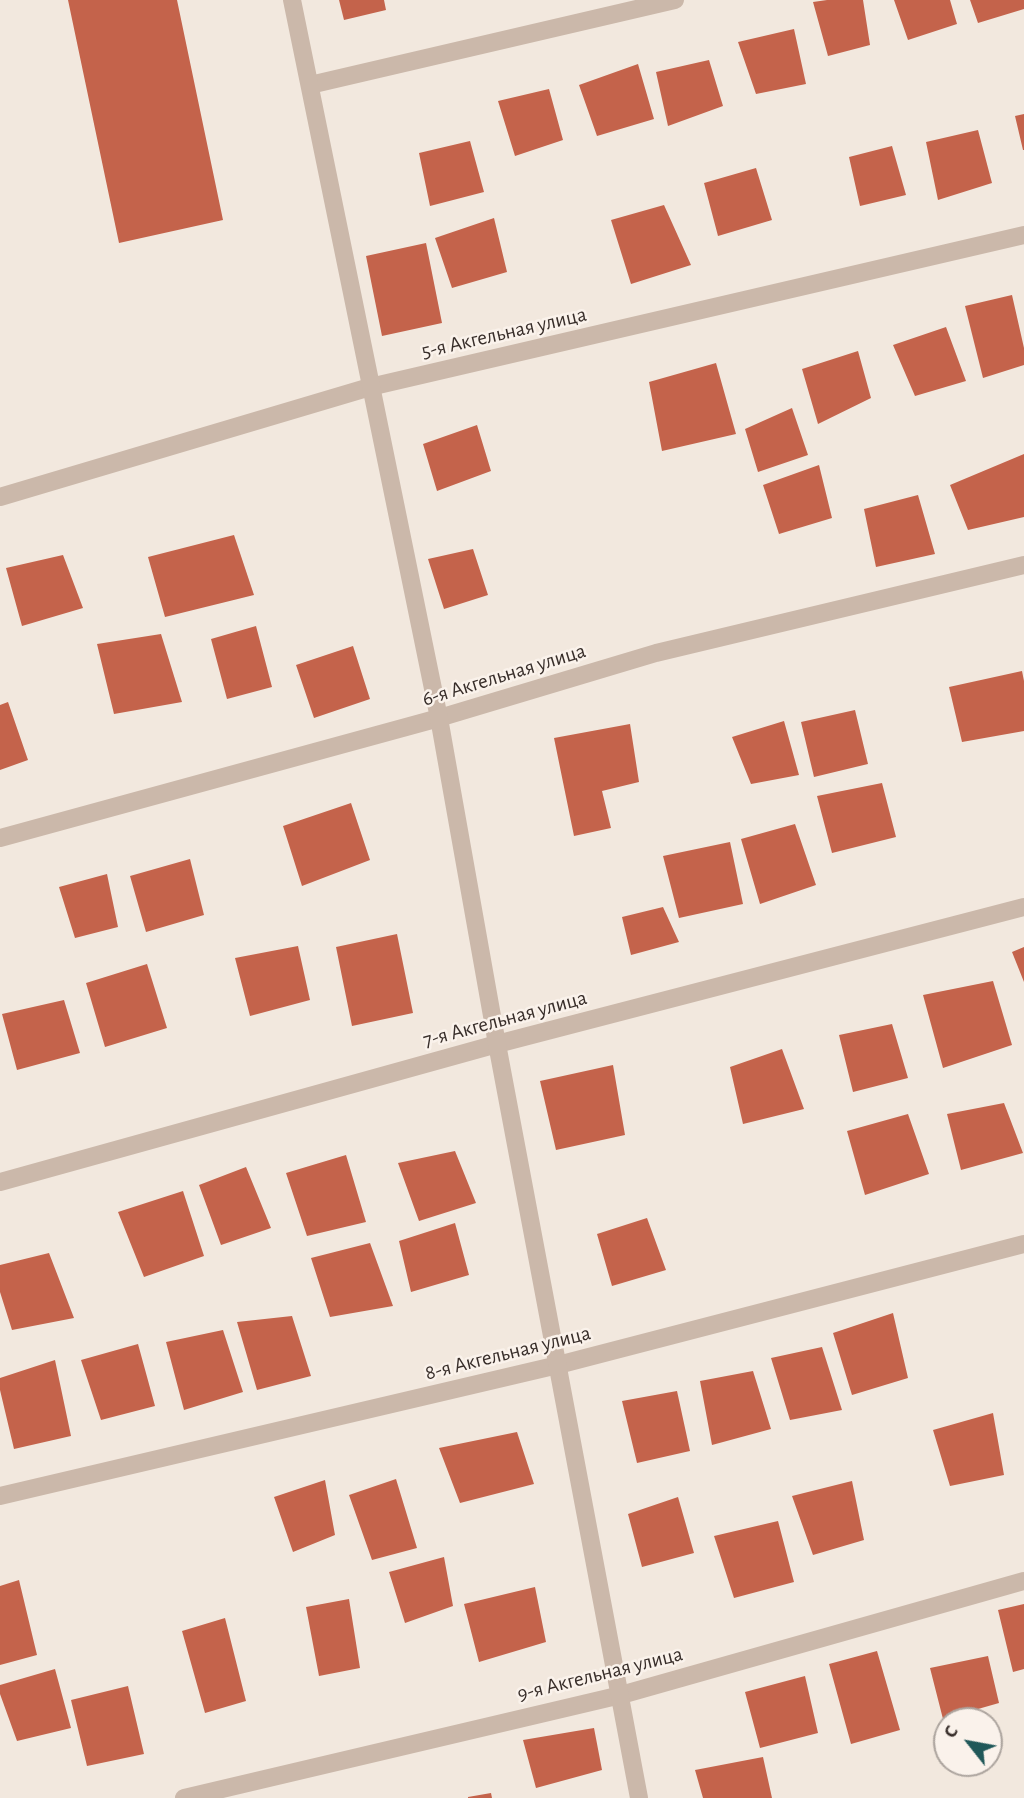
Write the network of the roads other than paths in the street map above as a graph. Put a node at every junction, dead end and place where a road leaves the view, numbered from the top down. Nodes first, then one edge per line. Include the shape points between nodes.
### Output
1 (292, 0) edge
2 (675, 0) edge
3 (310, 85) junction
4 (1024, 234) edge
5 (370, 387) junction
6 (0, 498) edge
7 (1024, 565) edge
8 (439, 718) junction
9 (0, 838) edge
10 (1024, 907) edge
11 (497, 1044) junction
12 (0, 1182) edge
13 (1024, 1244) edge
14 (558, 1365) junction
15 (0, 1496) edge
16 (1024, 1581) edge
17 (621, 1695) junction
18 (184, 1798) edge
19 (639, 1798) edge

1 - 3 street
2 - 3 street
3 - 5 street
4 - 5 street, 5-я Акгельная улица
5 - 6 street, 5-я Акгельная улица
5 - 8 street
7 - 8 street, 6-я Акгельная улица via 656,653
8 - 9 street, 6-я Акгельная улица
8 - 11 street
10 - 11 street, 7-я Акгельная улица
11 - 12 street, 7-я Акгельная улица
11 - 14 street
13 - 14 street, 8-я Акгельная улица
14 - 15 street, 8-я Акгельная улица
14 - 17 street
16 - 17 street, 9-я Акгельная улица
17 - 18 street, 9-я Акгельная улица
17 - 19 street

